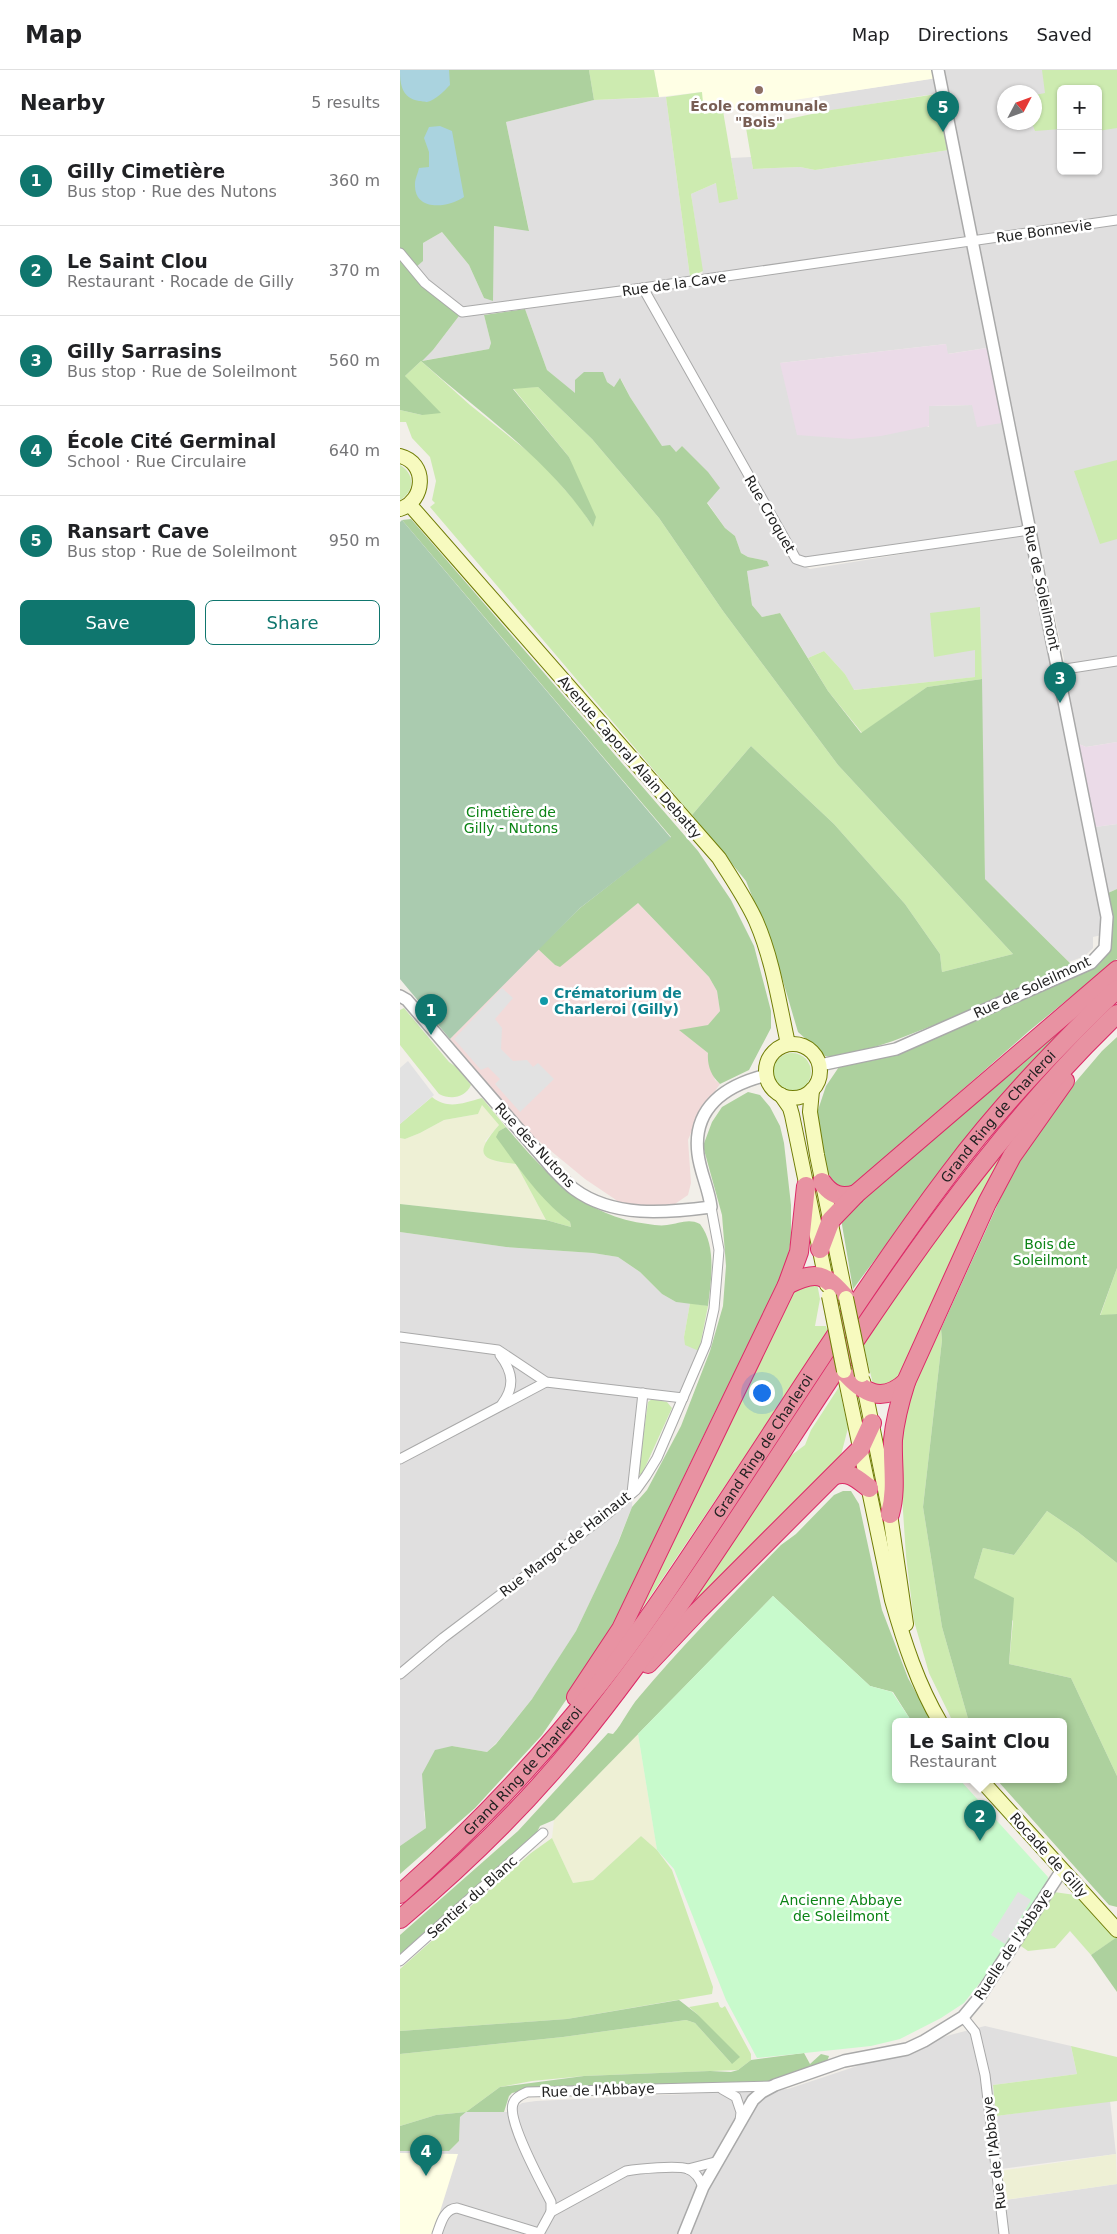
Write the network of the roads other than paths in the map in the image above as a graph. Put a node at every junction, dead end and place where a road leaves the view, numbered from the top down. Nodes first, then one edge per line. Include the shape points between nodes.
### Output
1 (938, 70) edge
2 (1117, 220) edge
3 (971, 242) junction
4 (400, 253) edge
5 (643, 288) junction
6 (400, 456) edge
7 (405, 507) edge
8 (1030, 530) junction
9 (1117, 661) edge
10 (1059, 670) junction
11 (1117, 970) edge
12 (1117, 989) edge
13 (400, 996) edge
14 (1117, 1014) edge
15 (1093, 1037) junction
16 (788, 1044) junction
17 (820, 1066) junction
18 (767, 1075) junction
19 (812, 1090) junction
20 (781, 1095) junction
21 (814, 1184) junction
22 (856, 1194) junction
23 (711, 1207) junction
24 (831, 1220) junction
25 (820, 1249) junction
26 (787, 1285) junction
27 (835, 1286) junction
28 (400, 1337) edge
29 (495, 1350) junction
30 (546, 1382) junction
31 (855, 1382) junction
32 (906, 1382) junction
33 (643, 1393) junction
34 (683, 1398) junction
35 (502, 1405) junction
36 (872, 1423) junction
37 (860, 1449) junction
38 (400, 1459) edge
39 (835, 1475) junction
40 (869, 1488) junction
41 (632, 1493) junction
42 (890, 1514) junction
43 (910, 1654) junction
44 (400, 1674) edge
45 (620, 1686) junction
46 (938, 1718) edge
47 (543, 1753) junction
48 (984, 1783) edge
49 (543, 1833) dead end
50 (1062, 1870) junction
51 (400, 1894) edge
52 (400, 1919) edge
53 (1117, 1930) edge
54 (400, 1961) edge
55 (963, 2017) junction
56 (775, 2086) junction
57 (717, 2087) junction
58 (740, 2122) junction
59 (716, 2162) junction
60 (688, 2169) junction
61 (703, 2187) junction
62 (551, 2212) junction
63 (437, 2234) edge
64 (539, 2234) edge
65 (684, 2234) edge
66 (1004, 2234) edge

1 - 3 street, Rue de Soleilmont
2 - 3 street, Rue Bonnevie
3 - 5 street, Rue de la Cave
3 - 8 street, Rue de Soleilmont
4 - 5 street, Rue de la Cave via 425,283 462,312
5 - 8 street, Rue Croquet via 796,559 805,562 865,555
6 - 7 main road via 412,462 421,479 416,498
7 - 16 main road, Avenue Caporal Alain Debatty via 719,858 756,922 778,991
8 - 10 street, Rue de Soleilmont
9 - 10 street
10 - 17 street, Rue de Soleilmont via 1107,917 1104,948 1090,963 896,1048
11 - 22 highway
12 - 47 highway, Grand Ring de Charleroi via 1032,1074 949,1174 650,1614 602,1682
13 - 23 street, Rue des Nutons via 407,1000 552,1168 574,1189 602,1205 632,1211 679,1212
14 - 15 highway, Grand Ring de Charleroi
15 - 32 highway via 1084,1059 1040,1113 1012,1156 987,1203
15 - 45 highway, Grand Ring de Charleroi via 1003,1137 926,1238 701,1572
16 - 17 main road via 808,1048
16 - 18 main road via 774,1052
17 - 19 main road via 819,1079
18 - 20 main road via 769,1083
18 - 23 street via 727,1089 704,1116 698,1133 698,1155
19 - 20 main road via 792,1098
19 - 21 main road
20 - 21 main road via 790,1108
21 - 22 highway via 837,1196
21 - 24 main road
21 - 25 main road
21 - 26 highway via 799,1252
22 - 24 highway
23 - 34 street, Rue Margot de Hainaut via 719,1250 714,1309 706,1344
24 - 25 highway
24 - 27 main road
25 - 27 main road
26 - 27 highway via 814,1276
26 - 47 highway via 621,1629
27 - 31 main road, bridge
28 - 29 street
29 - 30 street
29 - 35 street via 511,1377 510,1391
30 - 33 street
30 - 35 street
31 - 32 highway via 880,1394 895,1392
31 - 36 main road
31 - 37 main road
32 - 42 highway via 897,1410 893,1440 895,1498
33 - 34 street
33 - 41 street
34 - 41 street, Rue Margot de Hainaut via 657,1458
35 - 38 street
36 - 37 highway
36 - 42 main road
37 - 39 highway
37 - 40 main road
39 - 40 highway via 845,1473 854,1476
39 - 45 highway via 698,1610 642,1671
40 - 43 main road via 892,1600
41 - 44 street, Rue Margot de Hainaut
42 - 43 main road
43 - 46 main road
45 - 52 highway, Grand Ring de Charleroi via 576,1744 538,1786
47 - 51 highway, Grand Ring de Charleroi via 479,1822
48 - 50 main road, Rocade de Gilly
49 - 54 street, Sentier du Blanc
50 - 53 main road, Rocade de Gilly
50 - 55 street, Ruelle de l'Abbaye
55 - 56 street via 907,2049 844,2060
55 - 66 street, Rue de l'Abbaye via 975,2032 985,2075
56 - 57 street, Rue de l'Abbaye
56 - 58 street via 753,2100
57 - 58 street via 736,2097 741,2112
57 - 62 street, Rue de l'Abbaye via 528,2092 516,2098 512,2106 513,2115 523,2145 551,2202
58 - 59 street
59 - 60 street
59 - 61 street
60 - 61 street via 700,2179
60 - 62 street via 626,2171
61 - 65 street
62 - 64 street
63 - 64 street via 444,2216 457,2208

